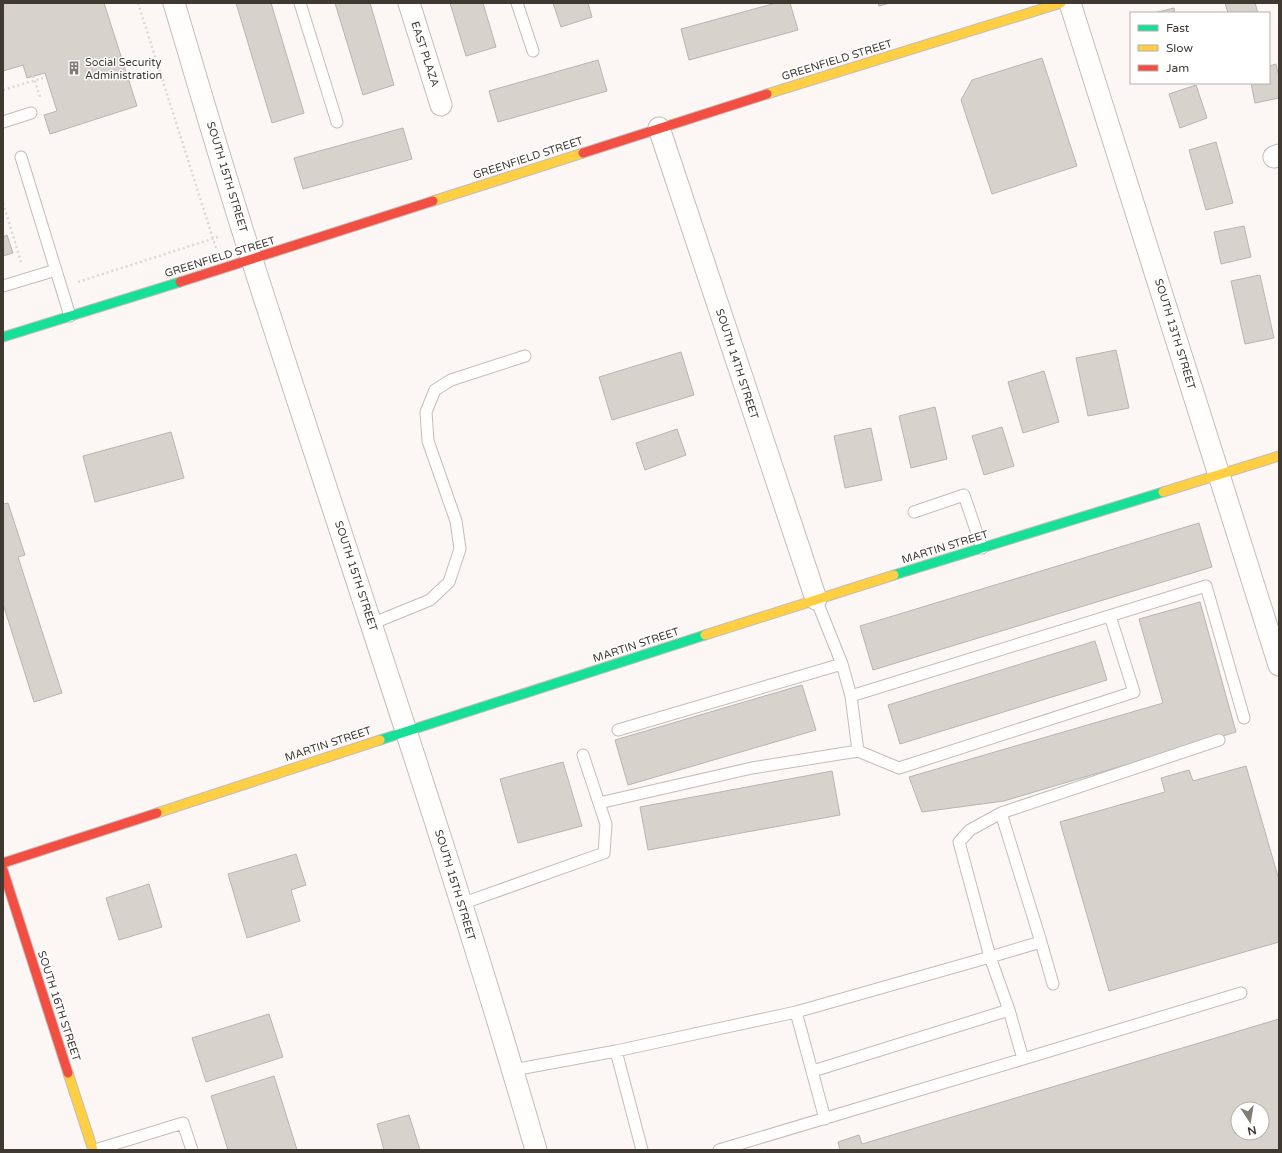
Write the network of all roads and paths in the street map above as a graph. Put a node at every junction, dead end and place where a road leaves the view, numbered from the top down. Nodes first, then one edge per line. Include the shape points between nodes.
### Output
1 (138, 3) edge
2 (174, 3) edge
3 (300, 3) edge
4 (408, 3) edge
5 (517, 3) edge
6 (1061, 3) edge
7 (1070, 3) edge
8 (533, 51) dead end
9 (43, 78) dead end
10 (3, 90) edge
11 (441, 105) dead end
12 (30, 113) dead end
13 (3, 122) edge
14 (336, 122) dead end
15 (659, 128) junction
16 (21, 157) dead end
17 (3, 203) edge
18 (243, 229) junction
19 (213, 239) junction
20 (19, 255) dead end
21 (252, 260) junction
22 (223, 269) junction
23 (56, 270) junction
24 (3, 286) edge
25 (61, 288) junction
26 (70, 316) junction
27 (3, 337) edge
28 (525, 356) dead end
29 (1279, 456) edge
30 (1219, 474) junction
31 (914, 512) dead end
32 (982, 548) junction
33 (816, 600) junction
34 (1110, 616) junction
35 (371, 624) junction
36 (842, 664) junction
37 (1279, 665) edge
38 (851, 696) junction
39 (1244, 718) dead end
40 (618, 730) dead end
41 (406, 731) junction
42 (1219, 740) dead end
43 (858, 752) junction
44 (583, 755) dead end
45 (600, 803) junction
46 (1001, 813) junction
47 (3, 863) edge
48 (3, 870) edge
49 (461, 904) junction
50 (1041, 942) junction
51 (990, 957) junction
52 (1053, 984) dead end
53 (1241, 993) dead end
54 (1009, 1010) junction
55 (796, 1012) junction
56 (616, 1051) junction
57 (1023, 1059) junction
58 (513, 1070) junction
59 (813, 1071) junction
60 (825, 1119) junction
61 (94, 1150) edge
62 (192, 1150) edge
63 (536, 1150) edge
64 (642, 1150) edge
65 (719, 1150) edge

1 - 19 path
2 - 18 street, SOUTH 15TH STREET
3 - 14 lane
4 - 11 street, EAST PLAZA
5 - 8 lane
6 - 15 main road, GREENFIELD STREET
7 - 30 street, SOUTH 13TH STREET
9 - 10 path
12 - 13 lane
15 - 21 main road, GREENFIELD STREET
15 - 33 street, SOUTH 14TH STREET
16 - 23 lane
17 - 20 path
18 - 19 path
18 - 21 street, SOUTH 15TH STREET
19 - 22 path
19 - 25 path
21 - 22 main road, GREENFIELD STREET
21 - 35 street, SOUTH 15TH STREET
22 - 26 main road, GREENFIELD STREET
23 - 24 lane
23 - 25 lane
25 - 26 lane
26 - 27 main road, GREENFIELD STREET
28 - 35 lane via 451,380 435,390 426,412 428,441 456,521 460,549 449,582 430,600
29 - 30 main road, MARTIN STREET
30 - 32 main road, MARTIN STREET
30 - 37 street, SOUTH 13TH STREET
31 - 32 lane via 964,495
32 - 33 main road, MARTIN STREET
33 - 36 lane
33 - 41 main road, MARTIN STREET
34 - 38 lane
34 - 39 lane via 1206,586
34 - 43 lane via 1134,692 899,768
35 - 41 street, SOUTH 15TH STREET
36 - 38 lane
36 - 40 lane
38 - 43 lane
41 - 47 main road, MARTIN STREET
41 - 49 street, SOUTH 15TH STREET
42 - 46 lane
43 - 45 lane via 752,768
44 - 45 lane
45 - 49 lane via 606,824 604,853
46 - 50 lane
46 - 51 lane via 970,830 960,842
48 - 61 main road, SOUTH 16TH STREET
49 - 58 street, SOUTH 15TH STREET
50 - 51 lane
50 - 52 lane
51 - 54 lane
51 - 55 lane
53 - 57 lane
54 - 57 lane
54 - 59 lane
55 - 56 lane
55 - 59 lane
56 - 58 lane
56 - 64 lane
57 - 60 lane
58 - 63 street, SOUTH 15TH STREET
59 - 60 lane
60 - 65 lane
61 - 62 lane via 183,1123

